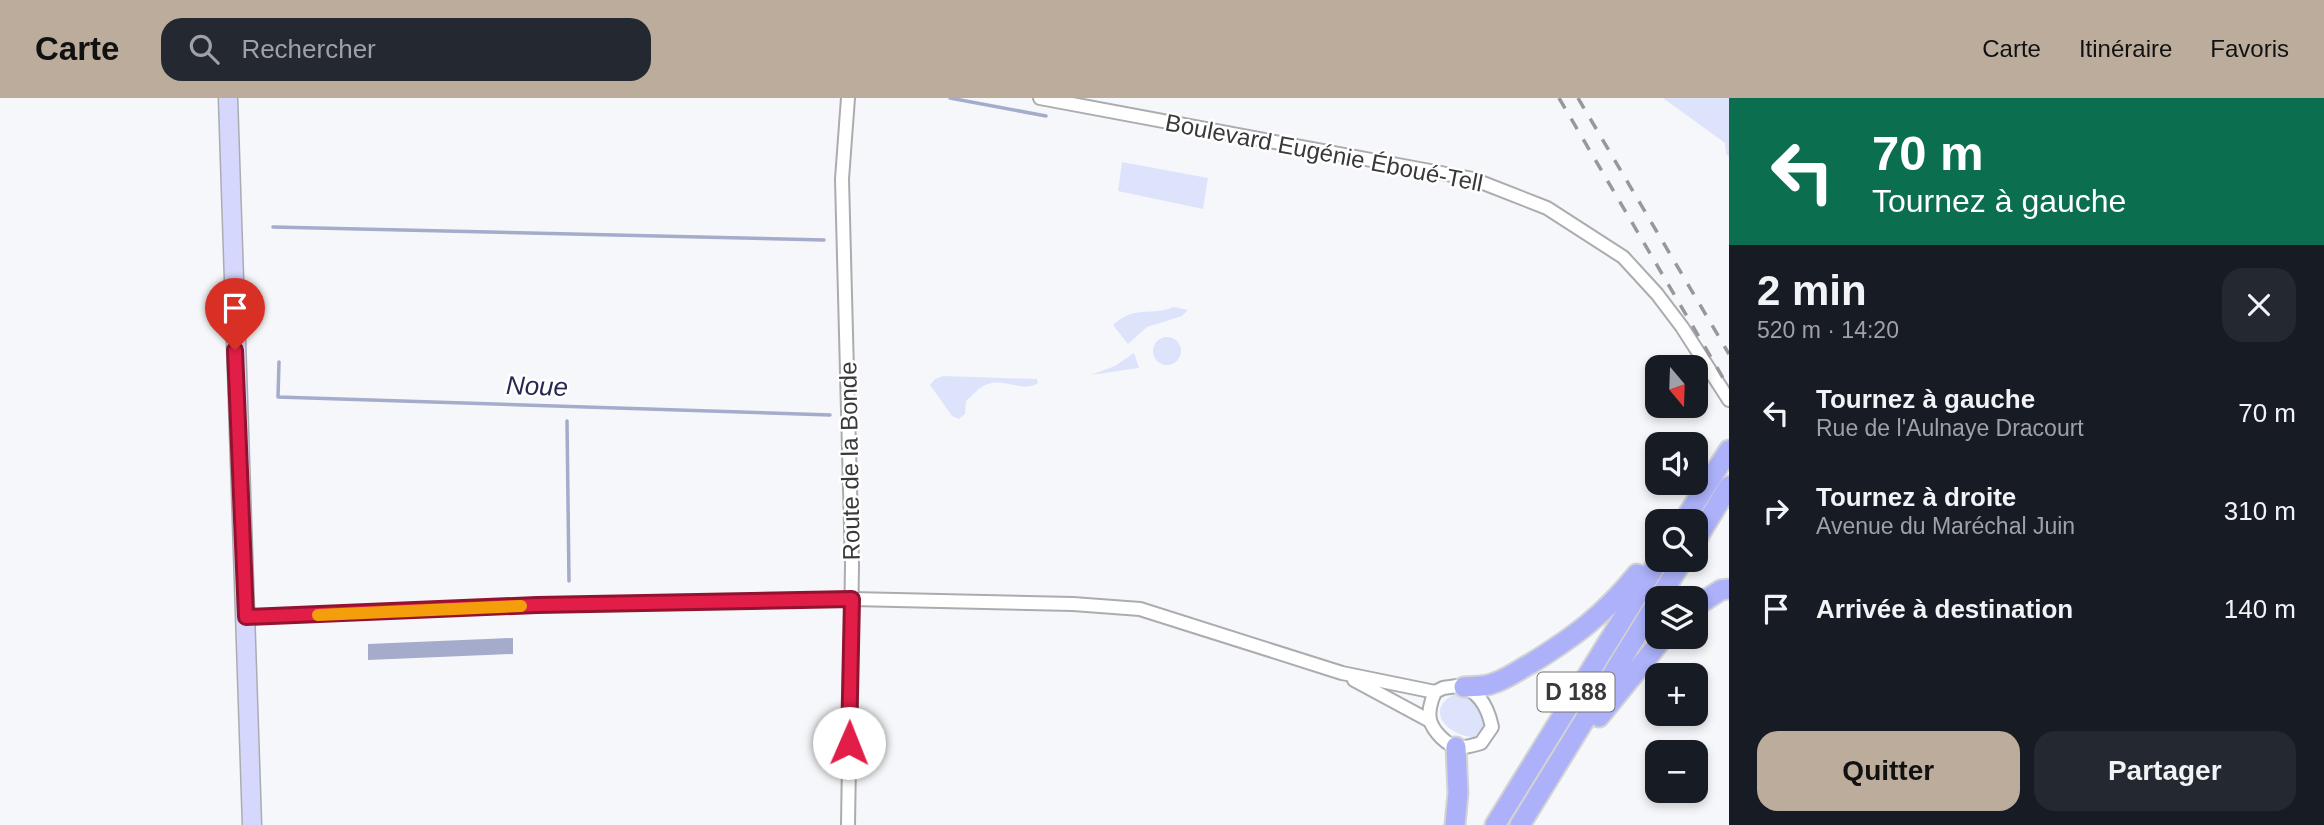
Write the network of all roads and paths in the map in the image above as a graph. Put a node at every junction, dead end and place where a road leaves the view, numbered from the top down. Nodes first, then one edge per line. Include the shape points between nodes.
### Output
1 (228, 98) edge
2 (848, 98) edge
3 (1040, 98) edge
4 (1729, 400) edge
5 (1729, 450) edge
6 (1729, 486) edge
7 (1691, 509) edge
8 (1708, 520) edge
9 (1645, 568) edge
10 (1650, 572) edge
11 (1729, 589) edge
12 (1708, 598) edge
13 (852, 599) junction
14 (246, 617) junction
15 (1645, 621) edge
16 (1654, 649) edge
17 (1342, 673) junction
18 (1464, 687) junction
19 (1435, 692) junction
20 (1430, 721) junction
21 (1578, 730) junction
22 (1457, 747) junction
23 (253, 825) edge
24 (848, 825) edge
25 (1455, 825) edge
26 (1494, 825) edge
27 (1520, 825) edge

1 - 14 street
2 - 13 street, Route de la Bonde via 842,179
3 - 4 street, Boulevard Eugénie Éboué-Tell via 1473,178 1547,208 1623,257 1682,327
5 - 7 main road
6 - 8 main road
9 - 18 main road via 1615,602 1554,649 1504,679
10 - 26 main road, D 188
11 - 12 main road
13 - 14 street
13 - 17 street via 1140,609
13 - 24 street, Route de la Bonde
14 - 23 street
15 - 21 main road, D 188
16 - 21 main road via 1595,722
17 - 19 street
17 - 20 street
18 - 19 street
18 - 22 street via 1489,710 1492,727 1481,743
19 - 20 street
20 - 22 street via 1447,743
21 - 27 main road, D 188
22 - 25 main road

